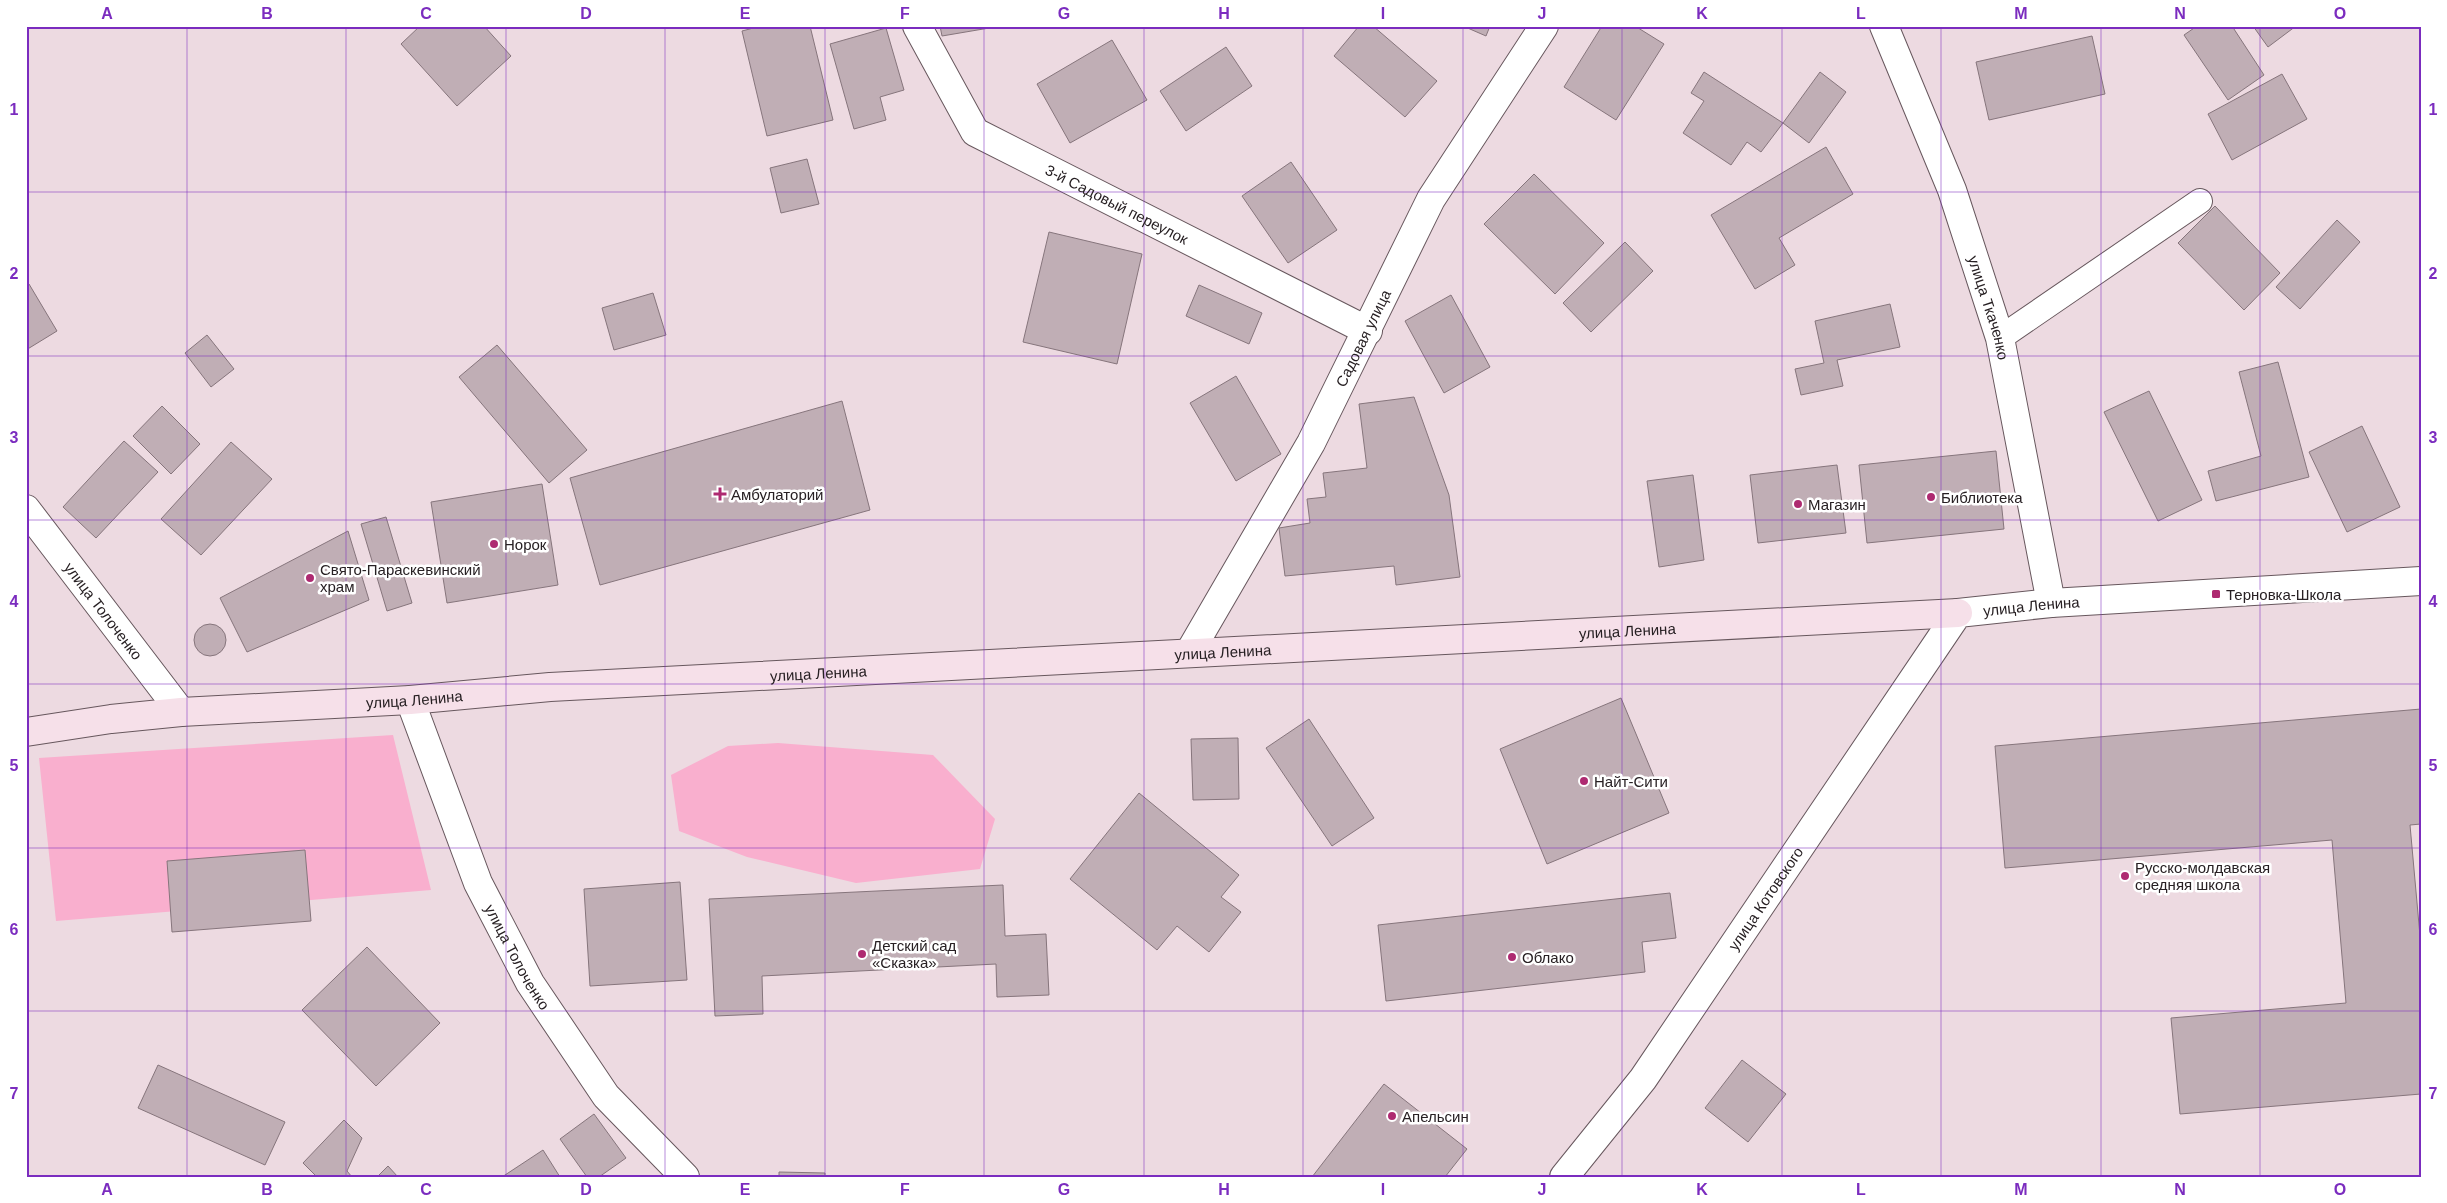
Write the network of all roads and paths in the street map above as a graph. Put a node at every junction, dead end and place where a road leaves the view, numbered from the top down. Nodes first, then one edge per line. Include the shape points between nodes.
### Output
1 (916, 26) edge
2 (1544, 26) edge
3 (1884, 26) edge
4 (2200, 201) dead end
5 (1368, 331) junction
6 (2000, 338) junction
7 (26, 509) edge
8 (2421, 581) edge
9 (2051, 603) junction
10 (1958, 613) junction
11 (1190, 653) junction
12 (410, 700) junction
13 (180, 712) junction
14 (26, 732) edge
15 (685, 1177) edge
16 (1564, 1177) edge

1 - 5 street, 3-й Садовый переулок via 974,132
2 - 5 street, Садовая улица via 1431,199
3 - 6 street, улица Ткаченко via 1952,190
4 - 6 lane
5 - 11 street, Садовая улица via 1311,443
6 - 9 street, улица Ткаченко
7 - 13 street, улица Толоченко
8 - 9 street, улица Ленина
9 - 10 street, улица Ленина
10 - 11 street, улица Ленина
10 - 16 street, улица Котовского via 1643,1079
11 - 12 street, улица Ленина via 550,687
12 - 13 street, улица Ленина
12 - 15 street, улица Толоченко via 478,883 530,983 606,1096
13 - 14 street, улица Ленина

